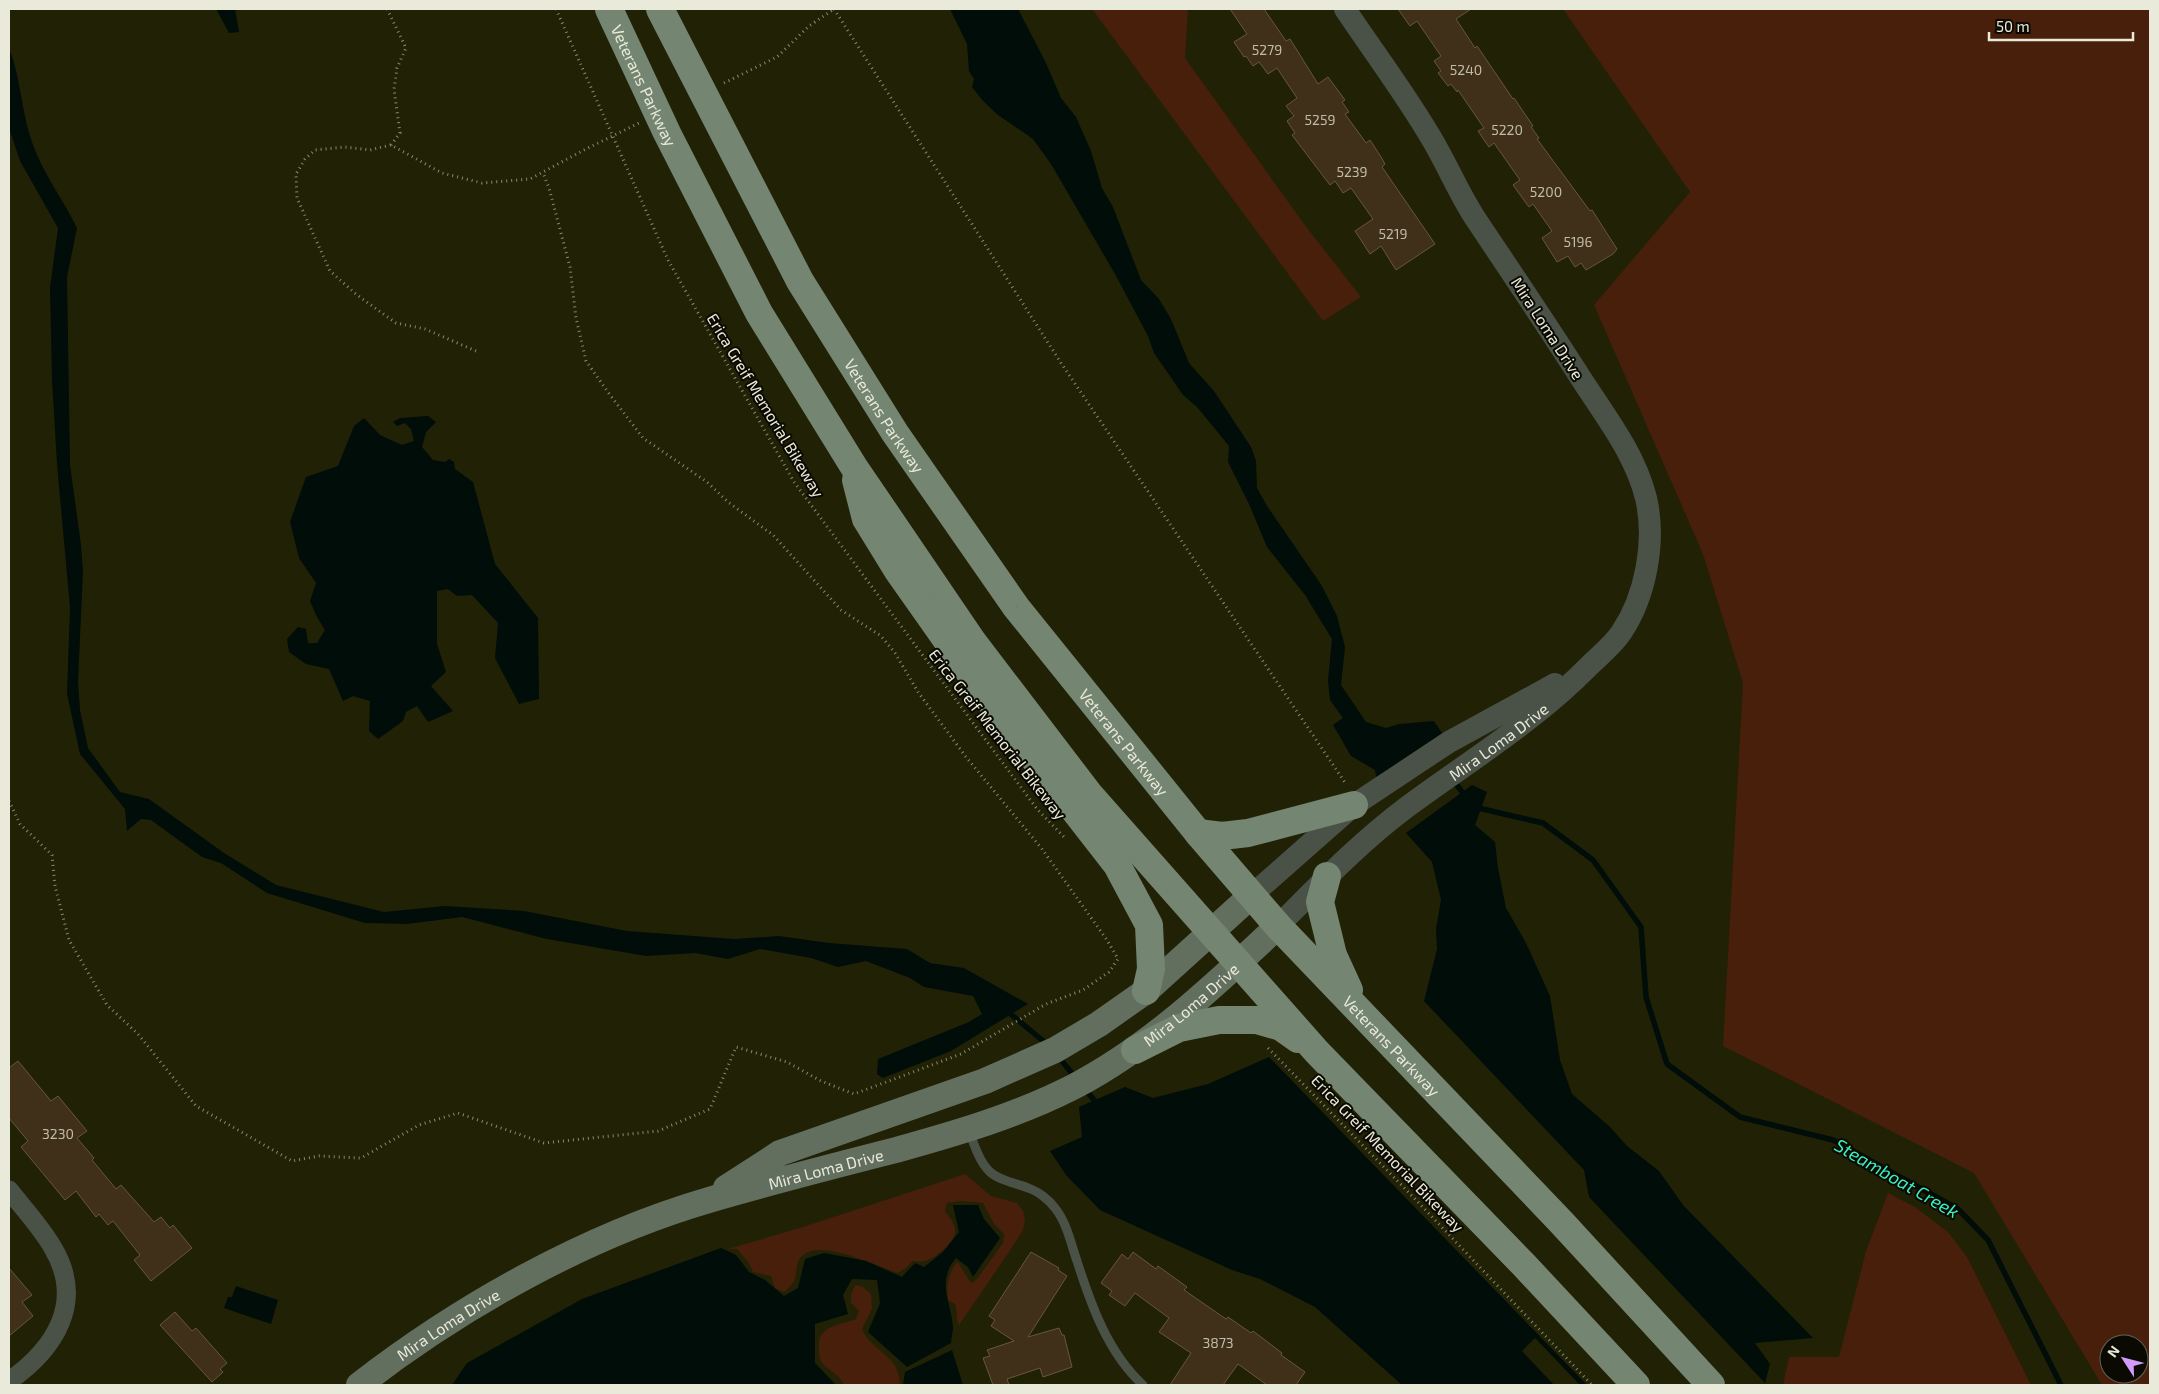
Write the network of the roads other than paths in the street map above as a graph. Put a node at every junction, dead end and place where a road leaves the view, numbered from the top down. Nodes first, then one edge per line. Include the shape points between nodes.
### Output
1 (609, 9) edge
2 (660, 9) edge
3 (1345, 9) edge
4 (851, 462) junction
5 (1593, 662) junction
6 (1350, 795) junction
7 (1198, 833) junction
8 (1327, 876) junction
9 (1252, 895) junction
10 (1278, 926) junction
11 (1211, 931) junction
12 (1238, 963) junction
13 (1146, 991) junction
14 (1356, 1007) junction
15 (1135, 1050) junction
16 (1317, 1052) junction
17 (968, 1130) junction
18 (9, 1190) edge
19 (706, 1201) junction
20 (9, 1380) edge
21 (359, 1385) edge
22 (1142, 1385) edge
23 (1636, 1385) edge
24 (1712, 1385) edge

1 - 4 main road, Veterans Parkway via 667,133 760,313
2 - 7 main road, Veterans Parkway via 800,282 895,433 1016,607
3 - 5 street, Mira Loma Drive via 1430,136 1473,214 1637,468 1646,500 1650,536 1646,568 1636,604 1620,634
4 - 11 main road, Veterans Parkway via 973,642 1089,794
4 - 13 main road via 866,519 898,570 991,703 1117,865 1149,924 1150,969
5 - 6 street, Mira Loma Drive via 1449,742 1377,789
5 - 8 street, Mira Loma Drive via 1539,710 1392,818
6 - 7 main road via 1248,833 1222,836
6 - 9 street, Mira Loma Drive
7 - 9 main road, Veterans Parkway
8 - 10 street, Mira Loma Drive
8 - 14 main road via 1320,902 1333,955
9 - 10 main road, Veterans Parkway
9 - 11 main road, Mira Loma Drive
10 - 12 main road, Mira Loma Drive
10 - 14 main road, Veterans Parkway
11 - 12 main road, Veterans Parkway
11 - 13 main road, Mira Loma Drive
12 - 15 main road, Mira Loma Drive
12 - 16 main road, Veterans Parkway
13 - 19 main road, Mira Loma Drive via 1055,1050 985,1081 780,1153
14 - 24 main road, Veterans Parkway
15 - 16 main road via 1179,1028 1219,1020 1257,1020 1281,1027
15 - 17 main road, Mira Loma Drive via 1055,1095
16 - 23 main road, Veterans Parkway
17 - 19 main road, Mira Loma Drive
17 - 22 lane via 990,1173 1030,1188 1056,1209 1105,1332 1132,1376
18 - 20 street via 54,1249 63,1269 67,1302 60,1328 45,1350
19 - 21 main road, Mira Loma Drive via 572,1254 505,1288 444,1325

